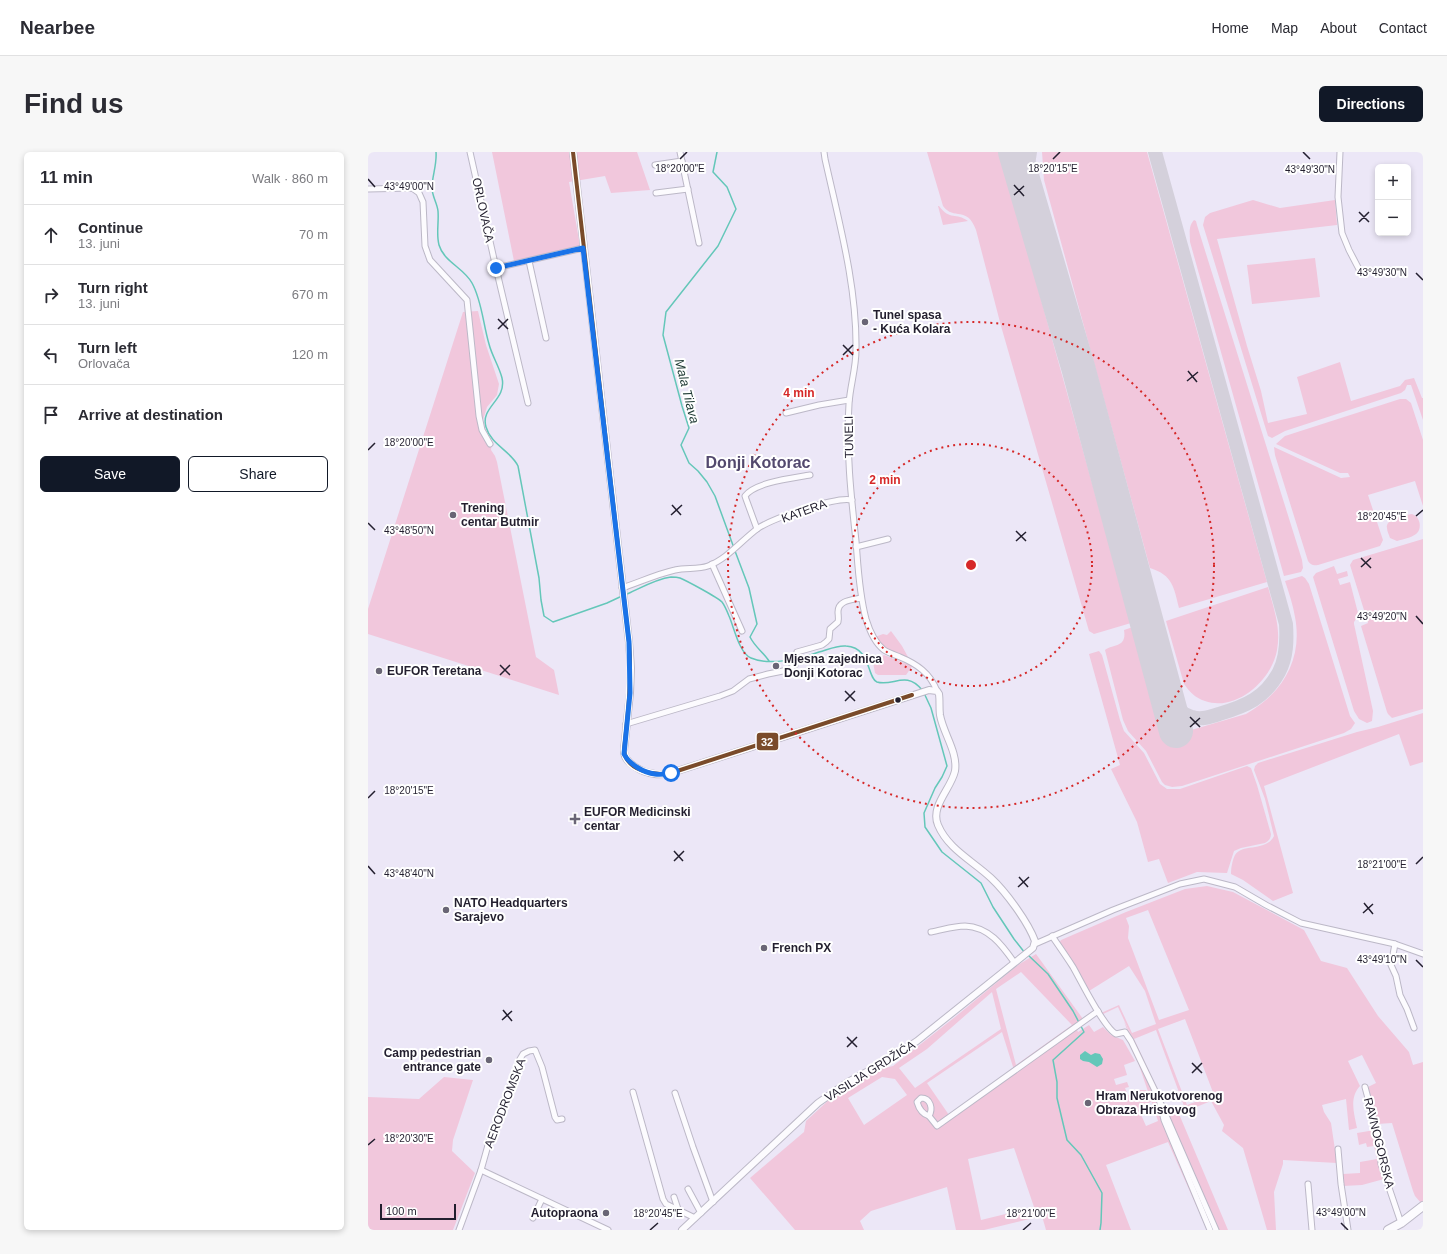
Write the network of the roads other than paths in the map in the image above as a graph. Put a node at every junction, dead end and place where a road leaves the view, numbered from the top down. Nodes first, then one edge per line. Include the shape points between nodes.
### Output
1 (470, 152) edge
2 (573, 152) edge
3 (680, 152) edge
4 (824, 152) edge
5 (1340, 152) edge
6 (682, 161) junction
7 (656, 165) dead end
8 (368, 189) edge
9 (688, 189) junction
10 (656, 194) dead end
11 (699, 243) dead end
12 (583, 248) junction
13 (530, 261) junction
14 (496, 268) junction
15 (1361, 273) dead end
16 (546, 338) dead end
17 (849, 400) junction
18 (528, 403) dead end
19 (786, 413) dead end
20 (490, 444) dead end
21 (810, 475) dead end
22 (852, 500) junction
23 (757, 529) junction
24 (888, 539) dead end
25 (856, 547) junction
26 (712, 564) junction
27 (623, 590) junction
28 (861, 598) junction
29 (742, 631) dead end
30 (796, 652) dead end
31 (795, 665) dead end
32 (937, 691) junction
33 (626, 724) junction
34 (931, 932) dead end
35 (1052, 936) junction
36 (1035, 944) junction
37 (1395, 944) junction
38 (1423, 954) edge
39 (1015, 961) junction
40 (1098, 1012) junction
41 (1414, 1028) dead end
42 (1365, 1087) dead end
43 (633, 1092) dead end
44 (675, 1093) dead end
45 (1159, 1099) junction
46 (929, 1116) dead end
47 (562, 1119) dead end
48 (1338, 1149) dead end
49 (481, 1170) junction
50 (1308, 1184) dead end
51 (688, 1189) dead end
52 (674, 1197) dead end
53 (542, 1199) junction
54 (713, 1202) junction
55 (1423, 1206) edge
56 (678, 1209) junction
57 (701, 1213) junction
58 (533, 1218) dead end
59 (695, 1218) junction
60 (1400, 1222) junction
61 (459, 1230) edge
62 (608, 1230) edge
63 (682, 1230) edge
64 (1210, 1230) edge
65 (1216, 1230) edge
66 (1312, 1230) edge
67 (1348, 1230) edge
68 (1388, 1230) edge

1 - 14 street, ORLOVAČA
2 - 12 street
3 - 6 street
4 - 17 street, TUNELI via 845,251 853,307 856,351
5 - 15 street via 1338,197 1342,233
6 - 7 street
6 - 9 street
8 - 20 street via 412,188 421,197 427,252 433,263 467,300 479,416 482,430
9 - 10 street
9 - 11 street
12 - 13 street
12 - 27 street
13 - 14 street
13 - 16 street
14 - 18 street, ORLOVAČA
17 - 19 street
17 - 22 street, TUNELI
21 - 23 street via 760,486 747,493 745,496
22 - 23 street, KATERA via 826,502
22 - 25 street, TUNELI
23 - 26 street, KATERA
24 - 25 street
25 - 28 street, TUNELI
26 - 27 street, KATERA via 699,569 676,570
26 - 29 street
27 - 33 street via 631,668
28 - 30 street via 844,602 839,606 838,622 830,629 826,642
28 - 32 street, TUNELI via 868,624 881,647 922,669
31 - 33 street via 788,670 749,679 733,691 720,696
32 - 33 street via 919,693 671,773 650,773 636,767 625,758
32 - 36 street via 940,714 955,766 936,812 936,821 963,856 998,885 1019,913 1034,937
34 - 39 street via 966,926 979,930 997,939
35 - 36 street
35 - 37 street via 1180,884 1204,879 1235,887 1301,923
35 - 40 street via 1072,965
36 - 39 street, VASILJA GRDŽIĆA
37 - 38 street
37 - 41 street via 1391,965
39 - 54 street, VASILJA GRDŽIĆA via 917,1041 818,1103
40 - 45 street via 1113,1032 1125,1032 1132,1041
40 - 46 street via 937,1126
42 - 60 street, RAVNOGORSKA via 1380,1143 1382,1164
43 - 56 street via 663,1199 666,1204
44 - 54 street via 692,1148
45 - 64 street via 1164,1120
45 - 65 street
47 - 49 street, AERODROMSKA via 557,1120 555,1117 535,1050 523,1054 492,1131
48 - 67 street
49 - 53 street
49 - 61 street, AERODROMSKA
50 - 66 street
51 - 57 street
52 - 56 street
53 - 58 street
53 - 62 street
54 - 57 street, VASILJA GRDŽIĆA
55 - 60 main road
56 - 59 street
57 - 59 street, VASILJA GRDŽIĆA
59 - 63 street, VASILJA GRDŽIĆA
60 - 68 main road

